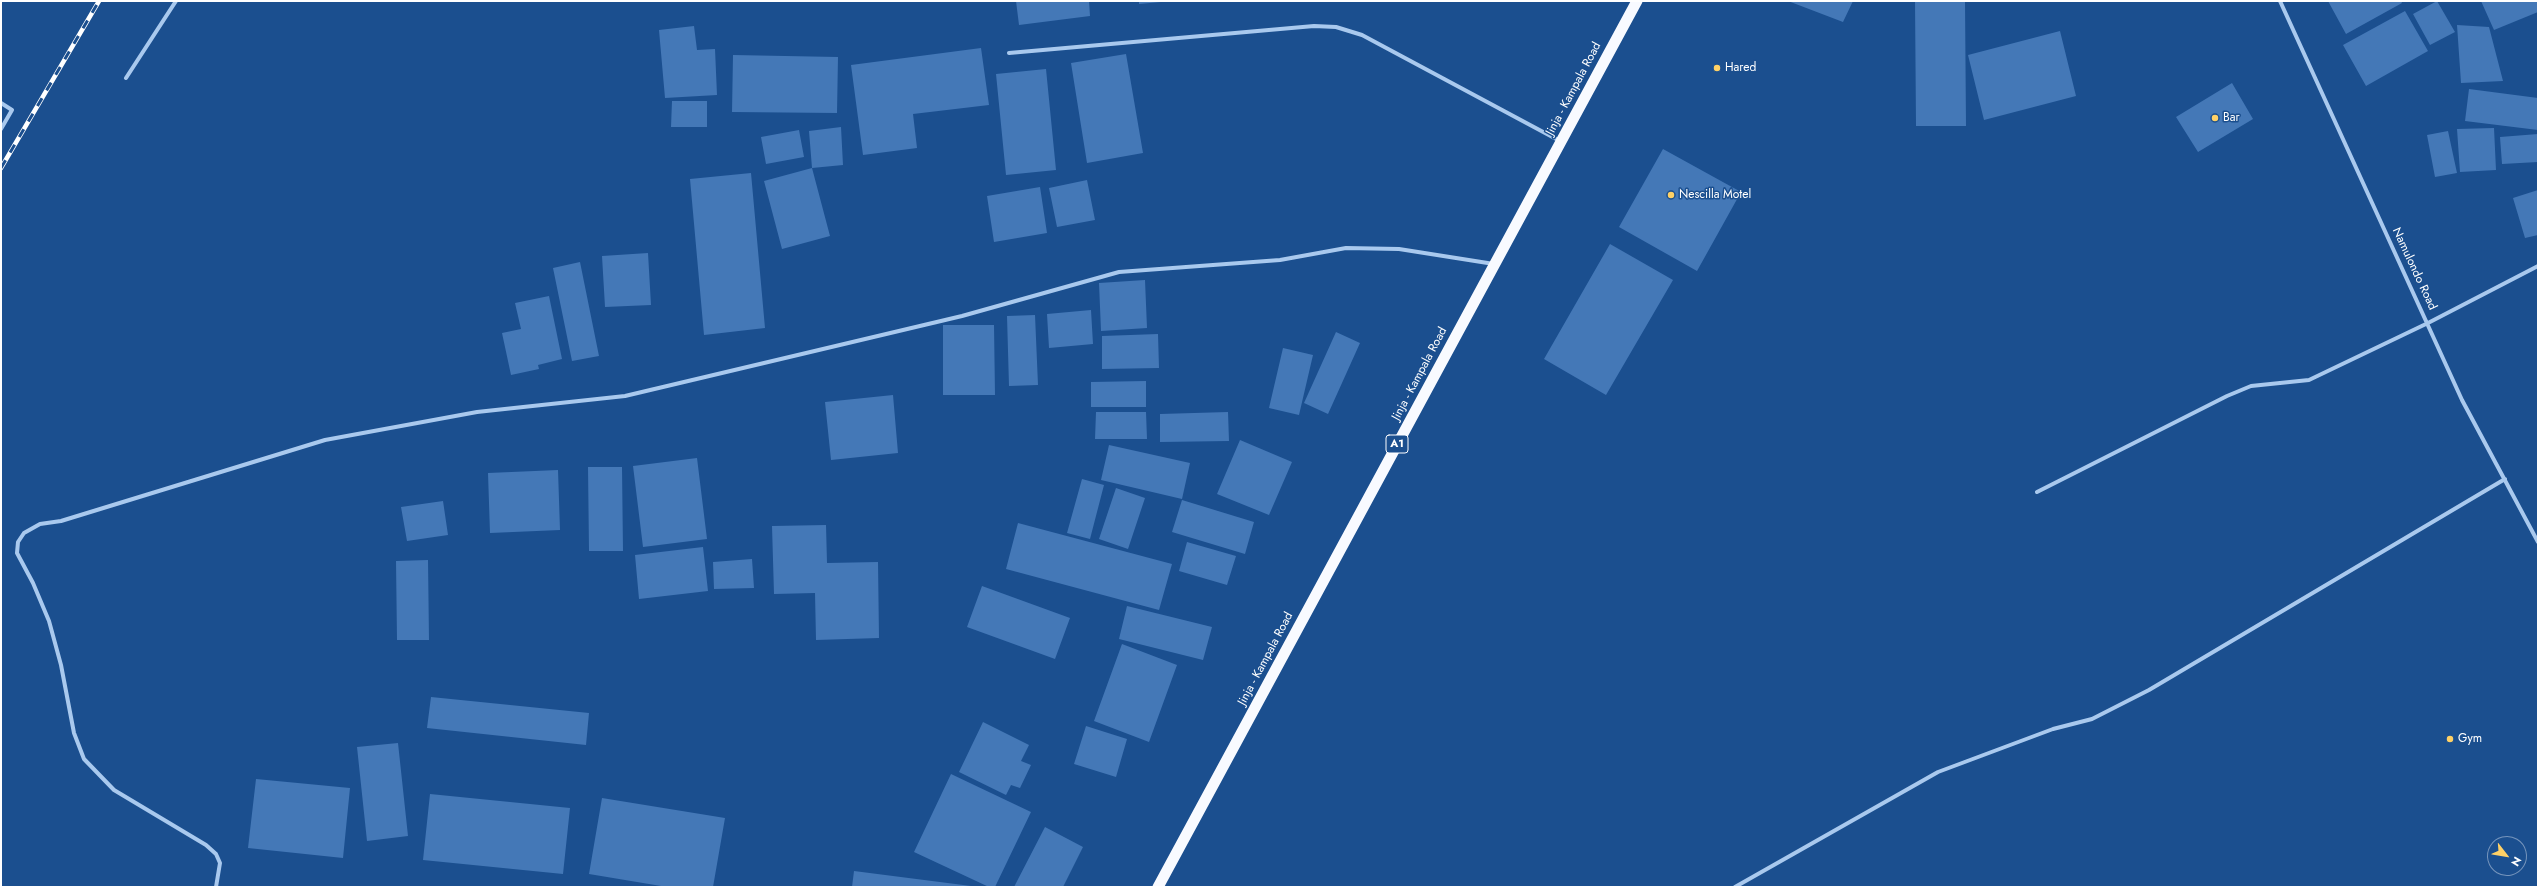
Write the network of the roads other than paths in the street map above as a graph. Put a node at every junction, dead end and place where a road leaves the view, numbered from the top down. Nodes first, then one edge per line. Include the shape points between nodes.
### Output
1 (176, 1) edge
2 (1637, 1) edge
3 (2280, 1) edge
4 (1010, 53) dead end
5 (126, 78) dead end
6 (1, 103) edge
7 (1, 129) edge
8 (1561, 142) junction
9 (1494, 264) junction
10 (2538, 266) edge
11 (2428, 323) junction
12 (2505, 479) junction
13 (2037, 492) dead end
14 (2538, 542) edge
15 (216, 887) edge
16 (1158, 887) edge
17 (1735, 887) edge

1 - 5 street
2 - 8 highway, Jinja - Kampala Road / A1
3 - 11 street, Namulondo Road
4 - 8 street via 1314,26 1336,27 1362,35
6 - 7 street via 12,110
8 - 9 highway, Jinja - Kampala Road / A1
9 - 15 street via 1399,249 1346,248 1280,260 1119,272 962,316 625,396 477,412 325,440 61,521 40,524 24,533 18,542 17,553 49,621 74,733 84,758 114,790 206,845 216,854 220,864
9 - 16 highway, Jinja - Kampala Road / A1
10 - 11 street
11 - 12 street, Namulondo Road via 2462,400
11 - 13 street via 2309,380 2251,386 2227,396
12 - 14 street, Namulondo Road
12 - 17 street via 2149,690 2092,719 2053,729 1938,772

